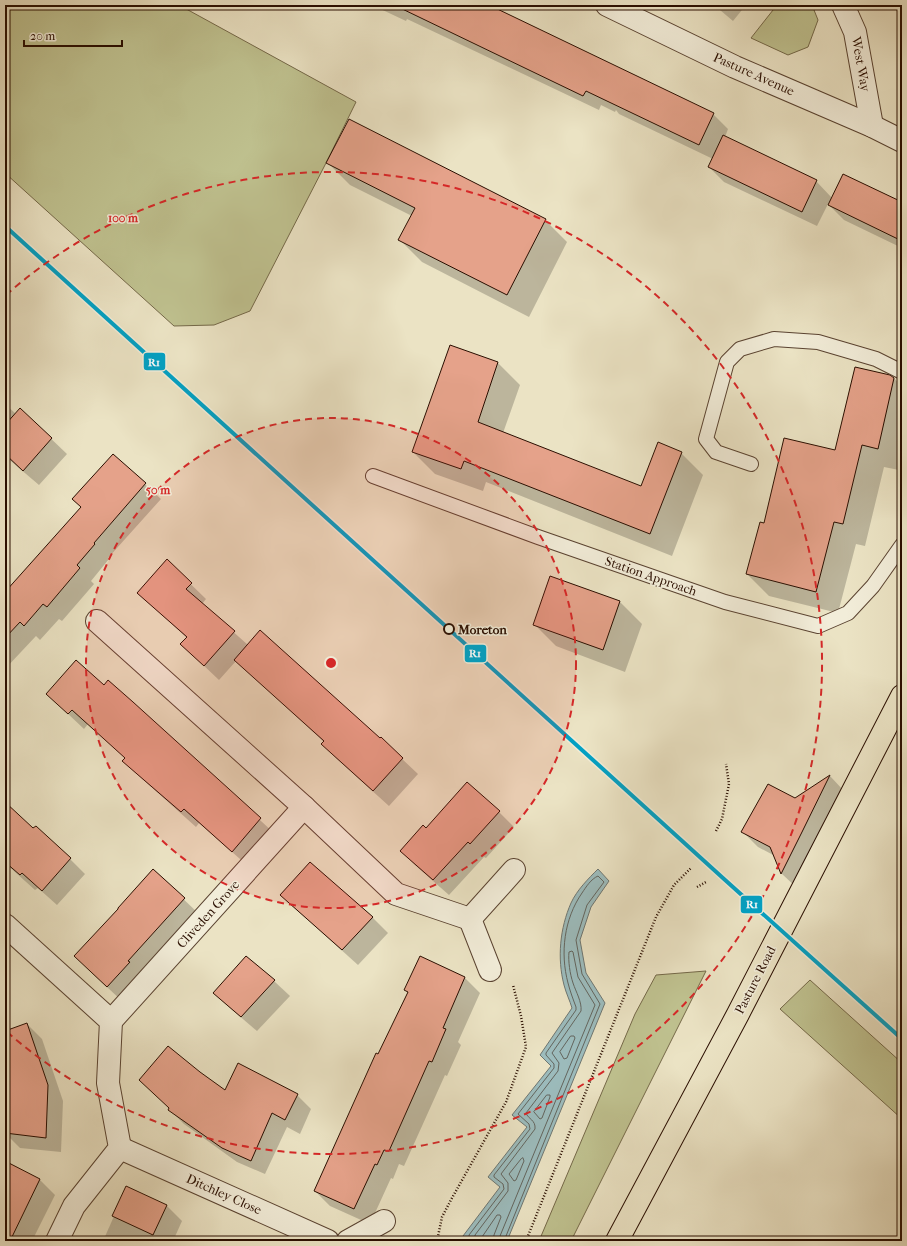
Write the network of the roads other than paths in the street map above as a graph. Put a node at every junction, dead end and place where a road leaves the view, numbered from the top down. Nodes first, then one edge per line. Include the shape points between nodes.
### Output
1 (607, 5) edge
2 (843, 5) edge
3 (872, 126) junction
4 (902, 141) edge
5 (902, 372) edge
6 (751, 464) dead end
7 (373, 476) dead end
8 (902, 545) edge
9 (97, 621) dead end
10 (902, 696) edge
11 (304, 807) junction
12 (514, 870) dead end
13 (470, 919) junction
14 (5, 925) edge
15 (490, 970) road end
16 (111, 1021) junction
17 (120, 1148) junction
18 (384, 1221) dead end
19 (58, 1241) edge
20 (328, 1241) edge
21 (348, 1241) edge
22 (617, 1241) edge

1 - 3 street, Pasture Avenue via 735,66
2 - 3 street, West Way via 856,32
3 - 4 street, Pasture Avenue
5 - 6 lane via 876,359 818,342 774,339 740,350 727,362 706,439 716,452
7 - 8 lane, Station Approach via 726,602 818,626 848,613 873,586
9 - 11 street
10 - 22 main road, Pasture Road via 738,1014
11 - 13 street via 396,894
11 - 16 street, Cliveden Grove
12 - 13 street
13 - 15 street
14 - 16 street
16 - 17 street via 108,1083
17 - 19 street via 74,1206
17 - 20 street, Ditchley Close
18 - 21 street

